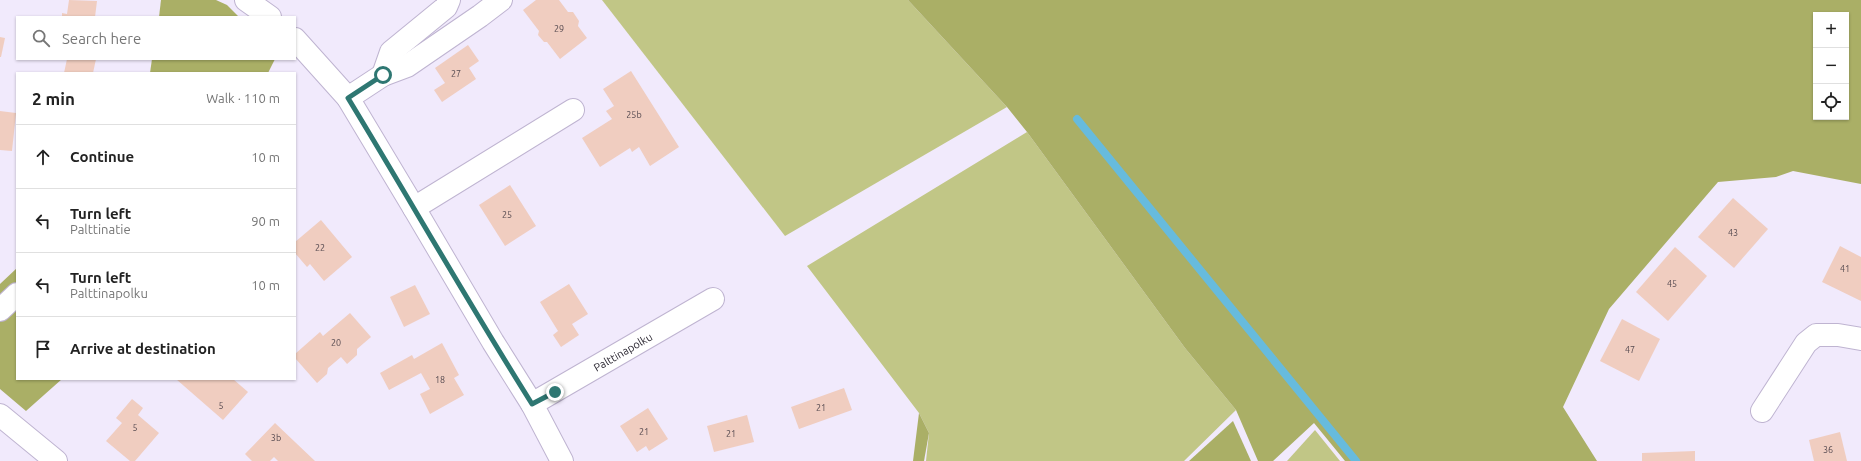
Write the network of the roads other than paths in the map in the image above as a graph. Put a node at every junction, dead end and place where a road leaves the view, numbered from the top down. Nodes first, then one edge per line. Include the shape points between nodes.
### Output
1 (246, 0) edge
2 (449, 0) edge
3 (500, 0) edge
4 (269, 16) edge
5 (296, 40) edge
6 (383, 75) junction
7 (348, 98) junction
8 (574, 110) dead end
9 (414, 208) junction
10 (16, 295) edge
11 (714, 298) dead end
12 (0, 310) edge
13 (1861, 340) edge
14 (532, 404) junction
15 (1762, 411) dead end
16 (0, 415) edge
17 (56, 461) edge
18 (562, 461) edge

1 - 4 street
2 - 6 street via 446,7 391,52
3 - 6 street via 407,66
5 - 7 street
6 - 7 street
7 - 9 street
8 - 9 street
9 - 14 street
10 - 12 street
11 - 14 street, Palttinapolku
13 - 15 street via 1838,335 1816,335 1806,343
14 - 18 street
16 - 17 street

